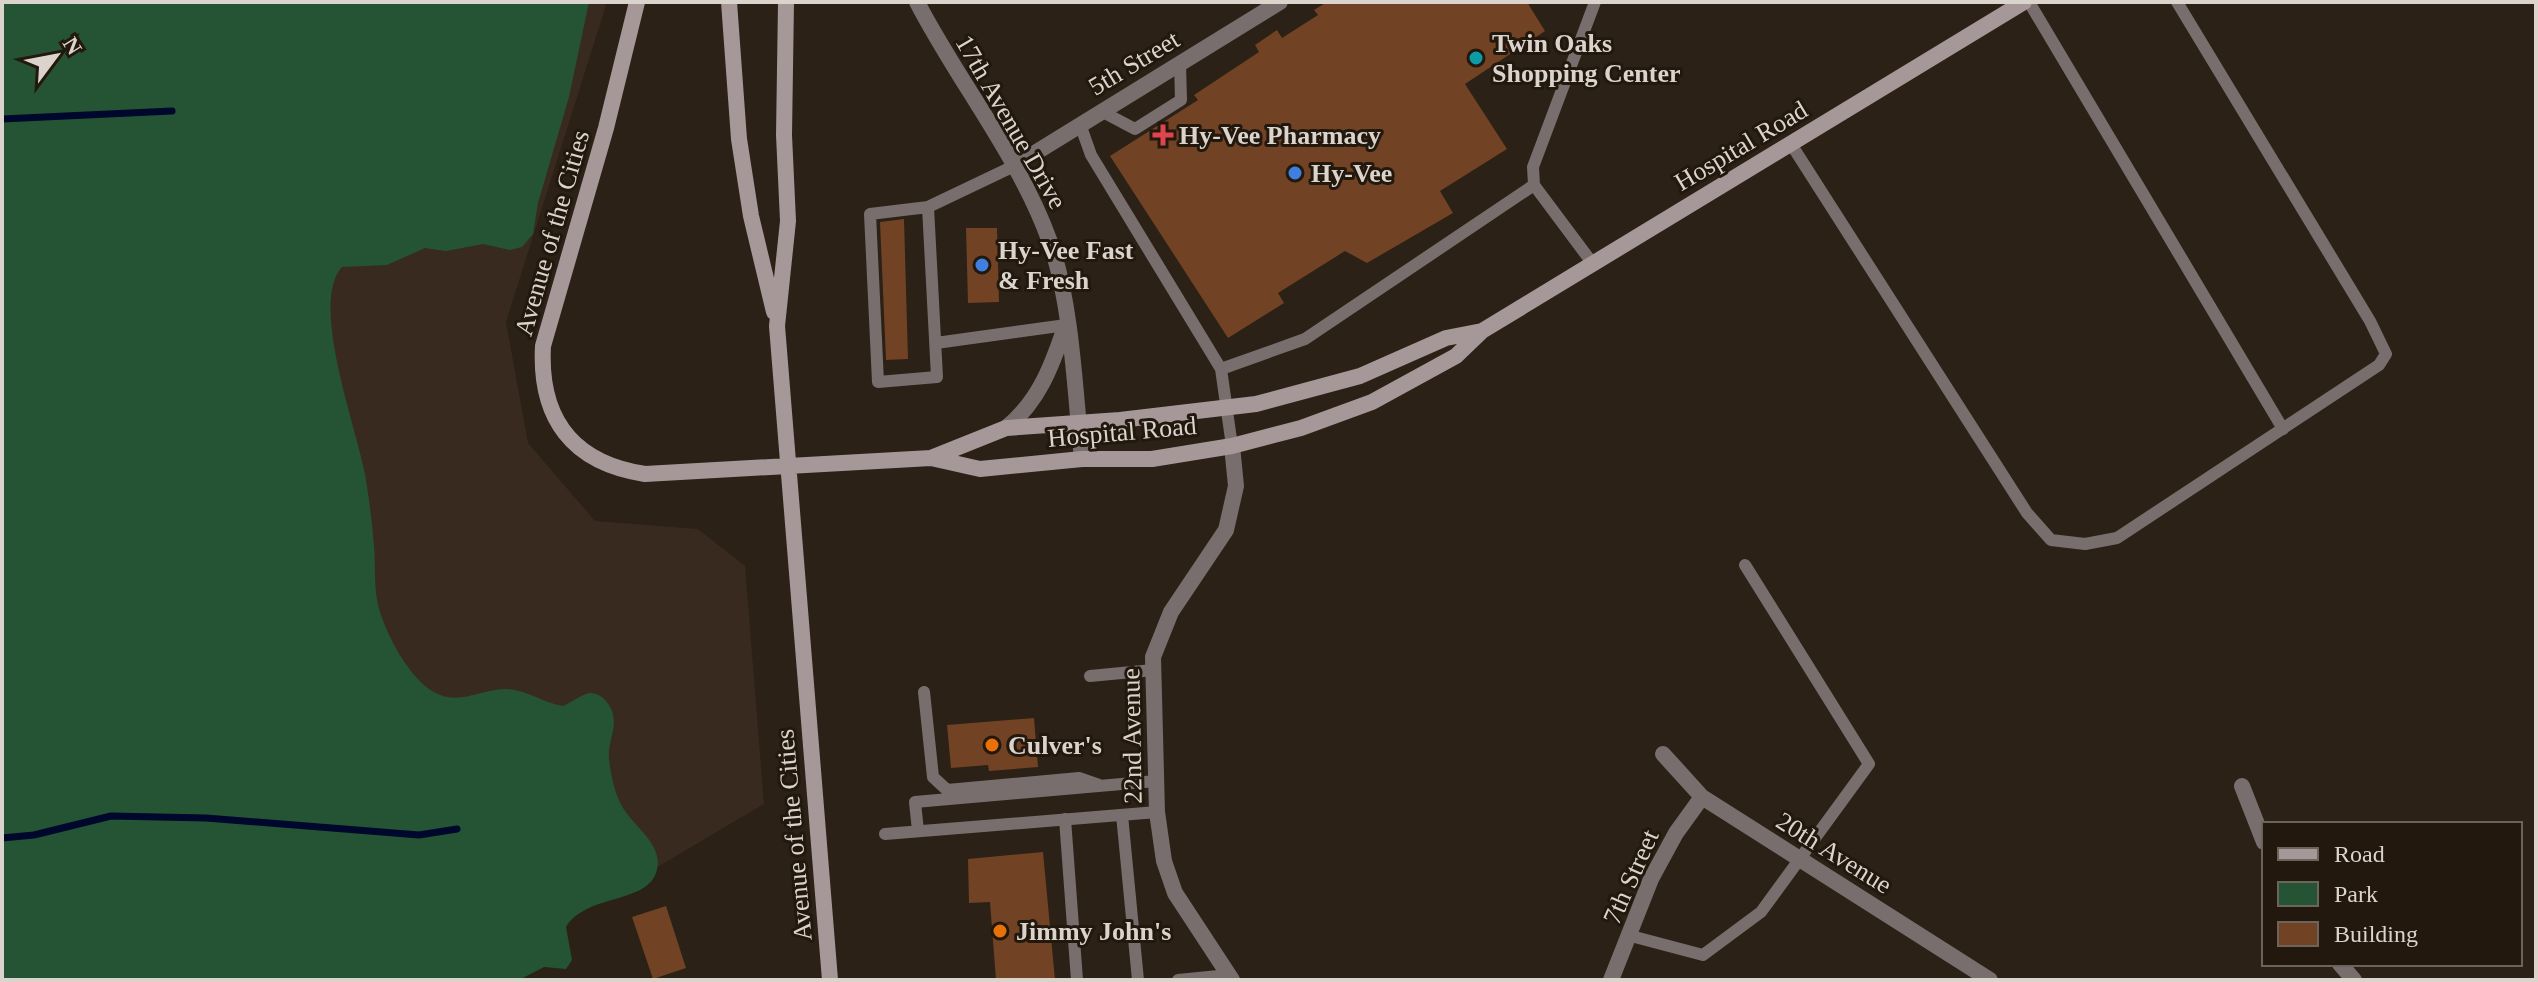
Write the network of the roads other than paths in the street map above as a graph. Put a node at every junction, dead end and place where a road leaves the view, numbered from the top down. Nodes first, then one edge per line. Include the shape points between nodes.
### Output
1 (637, 2) edge
2 (729, 2) edge
3 (786, 2) edge
4 (917, 2) edge
5 (1280, 2) edge
6 (1595, 2) edge
7 (2027, 2) edge
8 (2177, 2) edge
9 (1180, 63) junction
10 (1101, 111) junction
11 (1080, 124) junction
12 (1791, 144) junction
13 (1014, 166) junction
14 (1534, 185) junction
15 (928, 207) junction
16 (1593, 264) junction
17 (1066, 325) junction
18 (777, 326) junction
19 (1482, 331) junction
20 (936, 343) junction
21 (1221, 369) junction
22 (1227, 409) junction
23 (1078, 423) junction
24 (1006, 428) junction
25 (2283, 429) junction
26 (1232, 446) junction
27 (931, 458) junction
28 (1082, 459) junction
29 (787, 465) junction
30 (795, 543) junction
31 (1745, 565) dead end
32 (1153, 670) junction
33 (1090, 676) dead end
34 (924, 692) dead end
35 (1663, 754) dead end
36 (1156, 781) junction
37 (1102, 786) junction
38 (2242, 786) dead end
39 (1702, 797) junction
40 (1157, 812) junction
41 (1122, 815) junction
42 (1065, 819) junction
43 (918, 831) junction
44 (885, 834) dead end
45 (2262, 837) edge
46 (1799, 860) junction
47 (823, 898) dead end
48 (1631, 936) junction
49 (1230, 978) edge
50 (830, 980) edge
51 (1077, 980) edge
52 (1138, 980) edge
53 (1178, 980) edge
54 (1611, 980) edge
55 (1990, 980) edge

1 - 29 street, Avenue of the Cities via 543,346 541,376 547,400 567,437 604,463 628,471
2 - 18 street, Avenue of the Cities via 739,139
3 - 18 street, Avenue of the Cities via 788,221
4 - 13 street, 17th Avenue Drive
5 - 9 street, 5th Street
6 - 14 lane via 1533,167
7 - 12 street, Hospital Road
7 - 25 lane
8 - 25 lane via 2386,354 2379,365
9 - 10 street, 5th Street
9 - 10 lane via 1181,100 1135,129
10 - 11 street, 5th Street
11 - 13 street, 5th Street
11 - 21 lane via 1091,155
12 - 16 street, Hospital Road
12 - 25 lane via 2027,513 2051,540 2085,544 2117,538
13 - 15 lane
13 - 17 street, 17th Avenue Drive via 1051,244
14 - 16 lane
14 - 21 lane via 1305,339
15 - 20 lane
15 - 20 lane via 870,214 878,382 937,377
16 - 19 street, Hospital Road
17 - 20 lane
17 - 23 street, 17th Avenue Drive
17 - 24 street via 1035,398
18 - 29 street, Avenue of the Cities
19 - 22 street, Hospital Road via 1446,338 1360,376
19 - 26 street, Hospital Road via 1456,356 1372,402
21 - 22 lane
22 - 23 street, Hospital Road
22 - 26 lane
23 - 24 street, Hospital Road
23 - 28 street, 17th Avenue Drive
24 - 27 street, Hospital Road
26 - 28 street, Hospital Road via 1152,459
26 - 32 street, 22nd Avenue via 1236,486 1226,530 1171,612
27 - 28 street, Hospital Road via 980,469
27 - 29 street, Hospital Road
29 - 30 street, Avenue of the Cities
30 - 47 street, Avenue of the Cities
30 - 50 street, Avenue of the Cities
31 - 46 lane via 1869,764
32 - 33 lane
32 - 36 street, 22nd Avenue
34 - 37 lane via 933,777 947,790 1079,778
35 - 39 street, 20th Avenue
36 - 37 lane
36 - 40 street, 22nd Avenue
37 - 43 lane via 915,802
38 - 45 street
39 - 46 street, 20th Avenue
39 - 48 street, 7th Street via 1651,879
40 - 41 lane
40 - 49 street, 22nd Avenue via 1175,893
41 - 42 lane
41 - 52 lane
42 - 43 lane
42 - 51 lane
43 - 44 lane
46 - 48 lane via 1761,912 1703,955
46 - 55 street, 20th Avenue
48 - 54 street, 7th Street
49 - 53 lane

